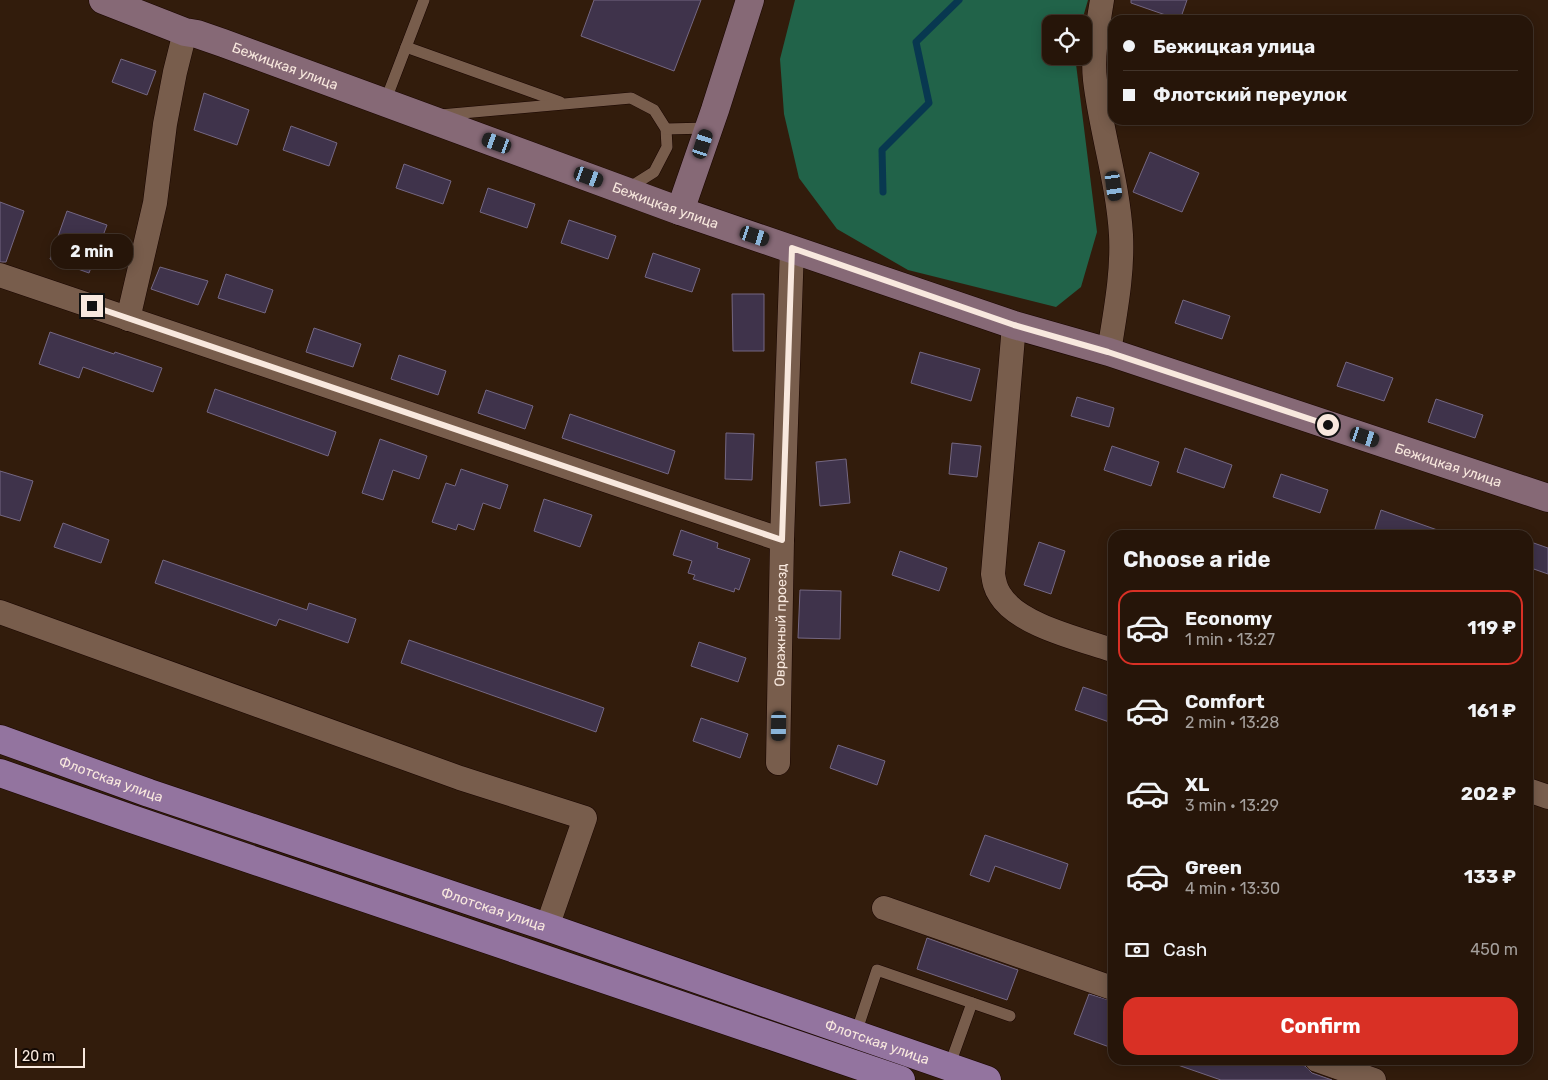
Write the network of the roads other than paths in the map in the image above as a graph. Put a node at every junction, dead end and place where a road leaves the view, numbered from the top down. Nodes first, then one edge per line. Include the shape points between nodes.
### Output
1 (103, 0) edge
2 (424, 0) edge
3 (750, 0) edge
4 (1102, 0) edge
5 (186, 32) junction
6 (406, 47) junction
7 (385, 102) junction
8 (563, 103) junction
9 (423, 116) junction
10 (708, 128) junction
11 (666, 129) junction
12 (626, 190) junction
13 (680, 211) junction
14 (792, 248) junction
15 (0, 275) edge
16 (128, 318) junction
17 (1014, 325) junction
18 (1108, 352) junction
19 (1548, 498) edge
20 (782, 540) junction
21 (0, 612) edge
22 (1108, 649) edge
23 (0, 739) edge
24 (778, 763) dead end
25 (0, 773) edge
26 (1533, 792) edge
27 (1548, 797) edge
28 (884, 908) dead end
29 (547, 927) junction
30 (1108, 987) edge
31 (972, 1003) junction
32 (1010, 1016) dead end
33 (851, 1048) junction
34 (1331, 1065) edge
35 (949, 1067) junction
36 (901, 1080) edge
37 (987, 1080) edge
38 (1374, 1080) edge

1 - 5 street, Бежицкая улица
2 - 6 lane
3 - 10 street
4 - 18 street via 1095,46 1095,79 1121,235 1119,287
5 - 7 street, Бежицкая улица
5 - 16 street via 165,124 155,203
6 - 7 lane
6 - 8 lane
7 - 9 street, Бежицкая улица
8 - 9 lane
8 - 11 lane via 631,98 654,110
9 - 12 street, Бежицкая улица
10 - 11 lane
10 - 13 street
11 - 12 lane via 667,147 654,172
12 - 13 street, Бежицкая улица
13 - 14 street, Бежицкая улица
14 - 17 street, Бежицкая улица
14 - 20 street, Овражный проезд
15 - 16 street
16 - 20 street
17 - 18 street, Бежицкая улица
17 - 22 street via 993,574 995,585 1000,597 1014,611 1035,624
18 - 19 street, Бежицкая улица
20 - 24 street, Овражный проезд
21 - 29 street via 460,778 585,818
23 - 29 main road, Флотская улица via 149,793
25 - 33 main road, Флотская улица via 147,824
26 - 27 street
28 - 30 street
29 - 33 main road, Флотская улица
31 - 32 lane
31 - 33 lane via 877,970
31 - 35 lane
33 - 35 main road, Флотская улица
33 - 36 main road, Флотская улица
34 - 38 street
35 - 37 main road, Флотская улица

